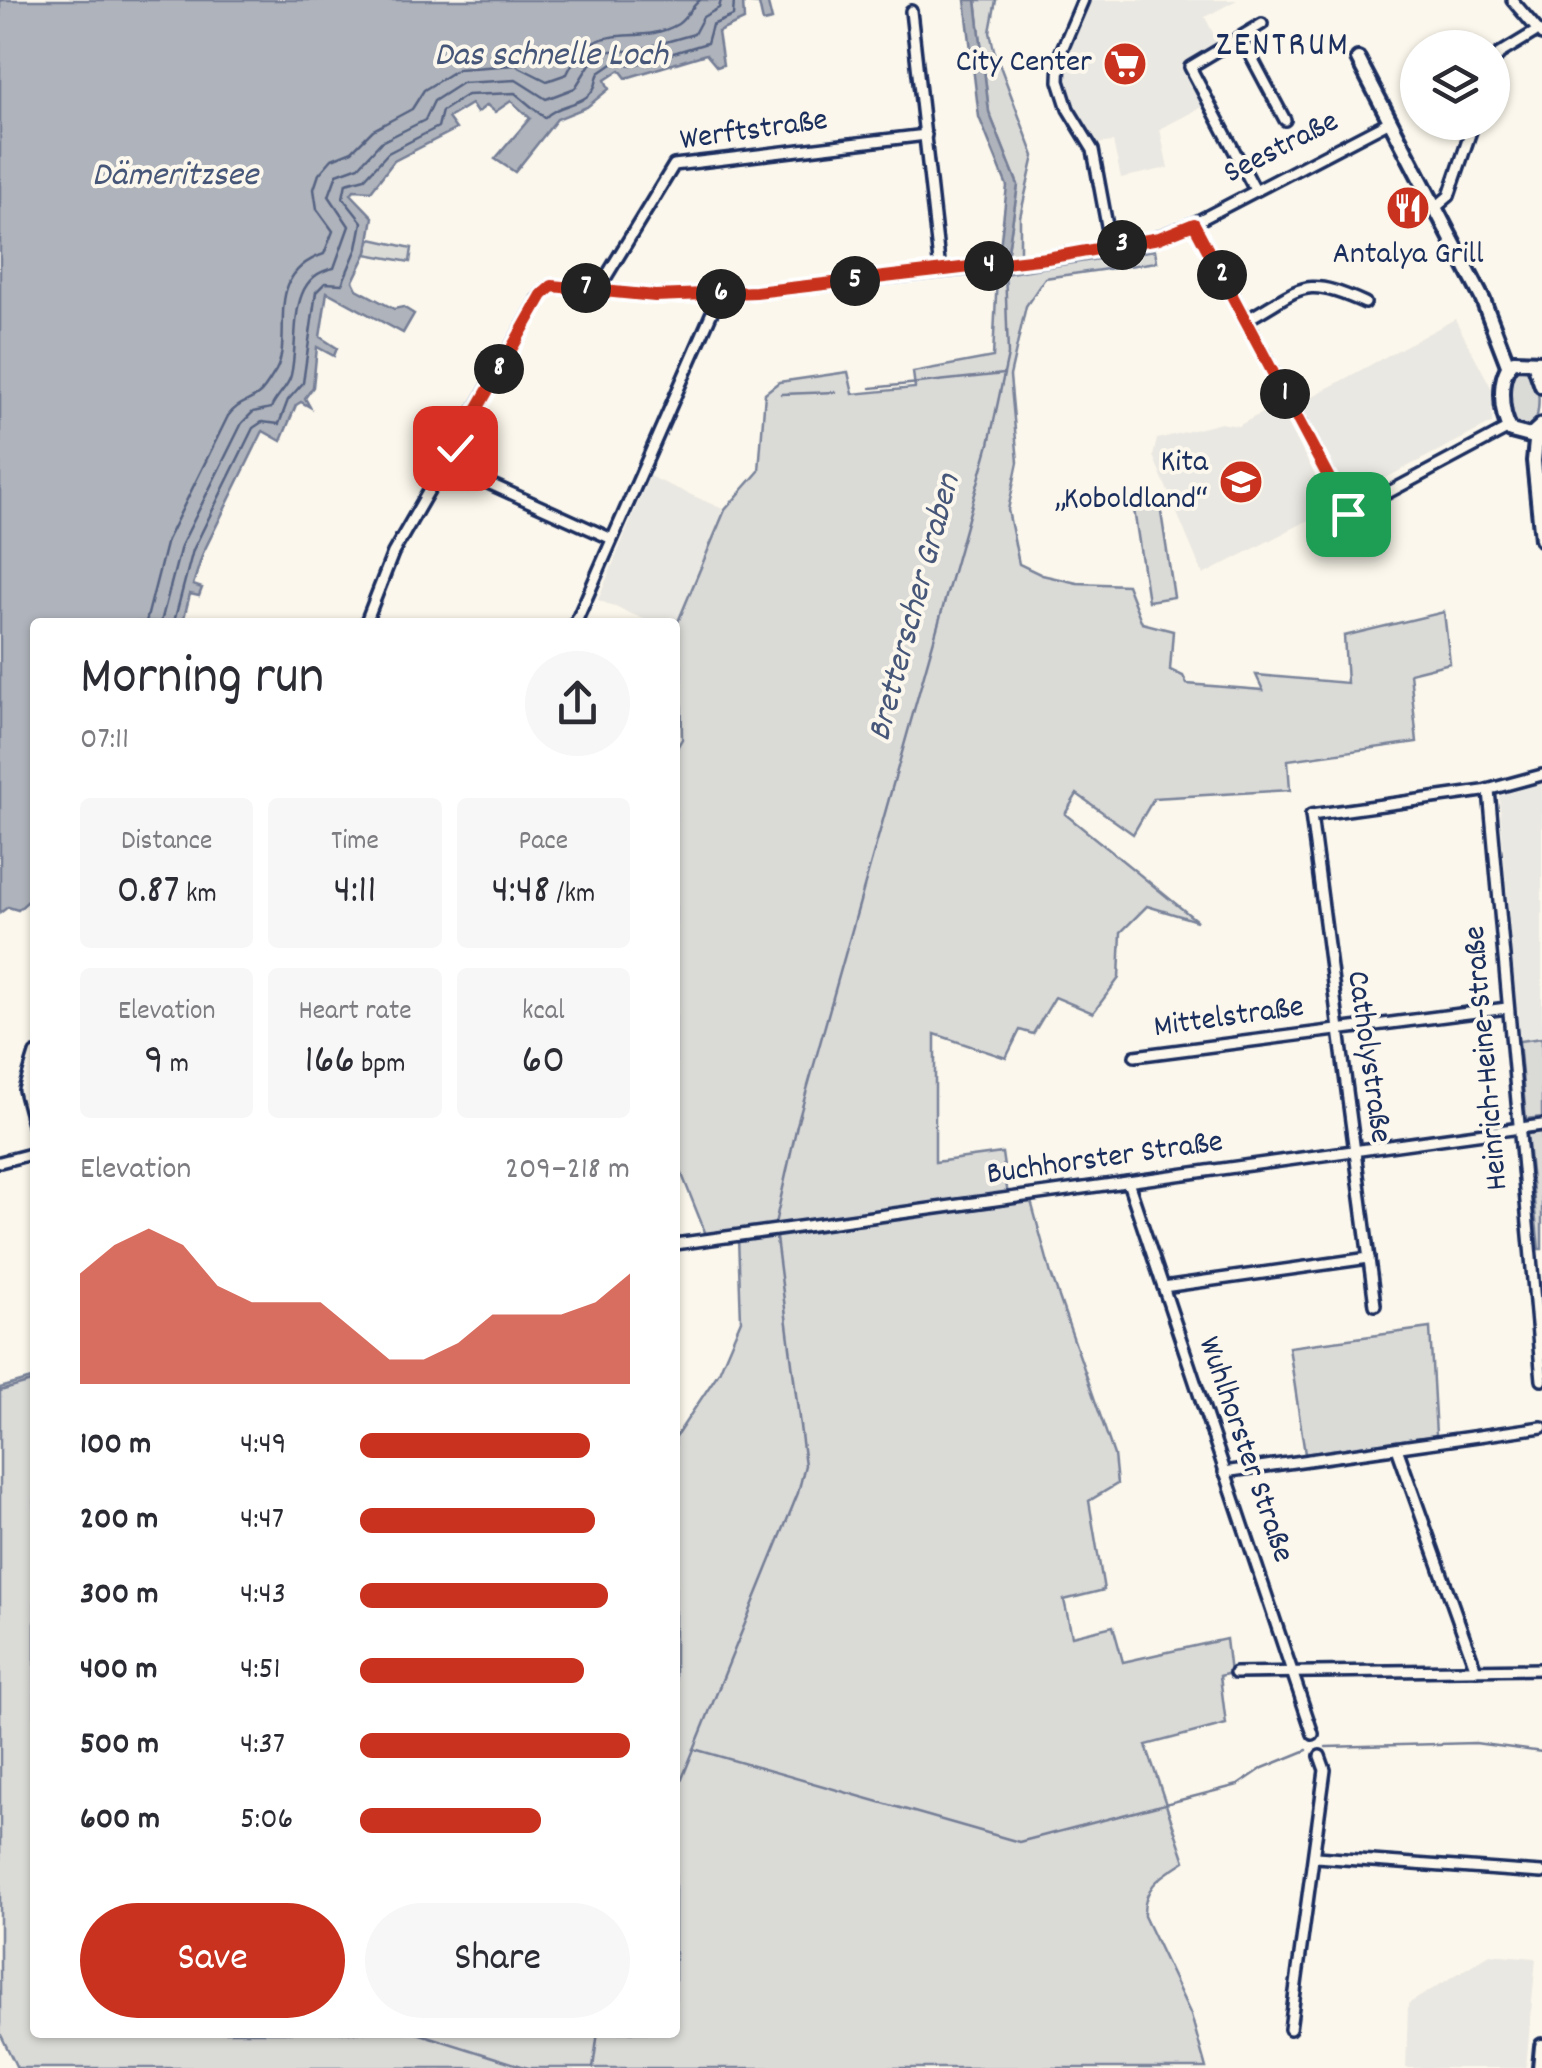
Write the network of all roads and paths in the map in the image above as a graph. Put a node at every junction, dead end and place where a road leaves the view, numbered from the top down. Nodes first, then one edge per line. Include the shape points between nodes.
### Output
1 (1084, 0) edge
2 (1512, 0) edge
3 (911, 12) dead end
4 (1262, 24) dead end
5 (1540, 33) edge
6 (1242, 39) junction
7 (1510, 48) edge
8 (1358, 59) dead end
9 (1285, 120) dead end
10 (1390, 121) junction
11 (926, 135) junction
12 (1468, 140) edge
13 (1255, 190) junction
14 (1435, 208) junction
15 (1194, 224) junction
16 (1111, 247) junction
17 (940, 272) junction
18 (598, 290) junction
19 (720, 294) junction
20 (1366, 302) dead end
21 (1246, 320) junction
22 (1500, 335) junction
23 (1533, 361) edge
24 (1508, 365) junction
25 (1542, 377) edge
26 (1542, 386) edge
27 (1508, 428) junction
28 (1540, 428) edge
29 (1522, 436) junction
30 (1534, 461) junction
31 (446, 464) junction
32 (612, 539) junction
33 (1542, 539) edge
34 (368, 618) edge
35 (578, 618) edge
36 (1542, 775) edge
37 (1489, 790) junction
38 (1507, 1008) junction
39 (1338, 1030) junction
40 (1135, 1056) dead end
41 (30, 1070) edge
42 (30, 1113) edge
43 (1542, 1125) edge
44 (1520, 1128) junction
45 (1354, 1150) junction
46 (30, 1154) edge
47 (0, 1162) edge
48 (1128, 1182) junction
49 (680, 1243) edge
50 (1369, 1258) junction
51 (1162, 1287) junction
52 (1376, 1305) dead end
53 (1542, 1380) edge
54 (1542, 1427) edge
55 (1397, 1448) junction
56 (1224, 1472) junction
57 (1542, 1669) edge
58 (1476, 1670) junction
59 (1293, 1672) junction
60 (1235, 1674) dead end
61 (1313, 1734) dead end
62 (1320, 1756) dead end
63 (1316, 1857) junction
64 (1542, 1873) edge
65 (1290, 2029) dead end
66 (1542, 2046) edge
67 (1540, 2068) edge

1 - 16 street via 1064,41 1059,81 1092,150
2 - 5 street
3 - 11 street
4 - 6 street
5 - 7 street
6 - 9 street
6 - 13 street via 1190,67
8 - 10 main road
10 - 13 street, Seestraße
10 - 14 main road
11 - 17 street
11 - 18 street, Werftstraße via 674,165
12 - 14 street via 1449,196
13 - 15 street, Seestraße
14 - 22 main road
15 - 16 street, Seestraße
15 - 21 street
16 - 17 street, Seestraße
17 - 19 street, Seestraße
18 - 19 street, Seestraße
18 - 31 street, Seestraße via 546,289
19 - 32 street
20 - 21 street via 1327,286 1306,286
21 - 27 street via 1348,514
22 - 23 main road
22 - 24 main road
23 - 24 main road
23 - 25 main road
24 - 27 main road
25 - 26 main road
27 - 29 main road
28 - 29 main road
28 - 30 main road
29 - 30 main road
30 - 33 main road
31 - 32 street
31 - 34 street via 393,554
32 - 35 street
36 - 37 street
37 - 38 street, Heinrich-Heine-Straße
37 - 39 street, Catholystraße via 1311,815
38 - 39 street, Mittelstraße
38 - 44 street, Heinrich-Heine-Straße
39 - 40 street, Mittelstraße
39 - 45 street, Catholystraße
41 - 42 street via 24,1090
43 - 44 street, Buchhorster Straße
44 - 45 street, Buchhorster Straße
44 - 53 street, Heinrich-Heine-Straße
45 - 48 street, Buchhorster Straße
45 - 50 street, Catholystraße
46 - 47 street
48 - 49 street, Buchhorster Straße
48 - 51 street, Wuhlhorster Straße
50 - 51 street
50 - 52 street, Catholystraße
51 - 56 street, Wuhlhorster Straße
54 - 55 street
55 - 56 street
55 - 58 street
56 - 59 street, Wuhlhorster Straße
57 - 58 street
58 - 59 street
59 - 60 street
59 - 61 street, Wuhlhorster Straße
62 - 63 street via 1326,1770
63 - 64 street
63 - 65 street
66 - 67 main road

